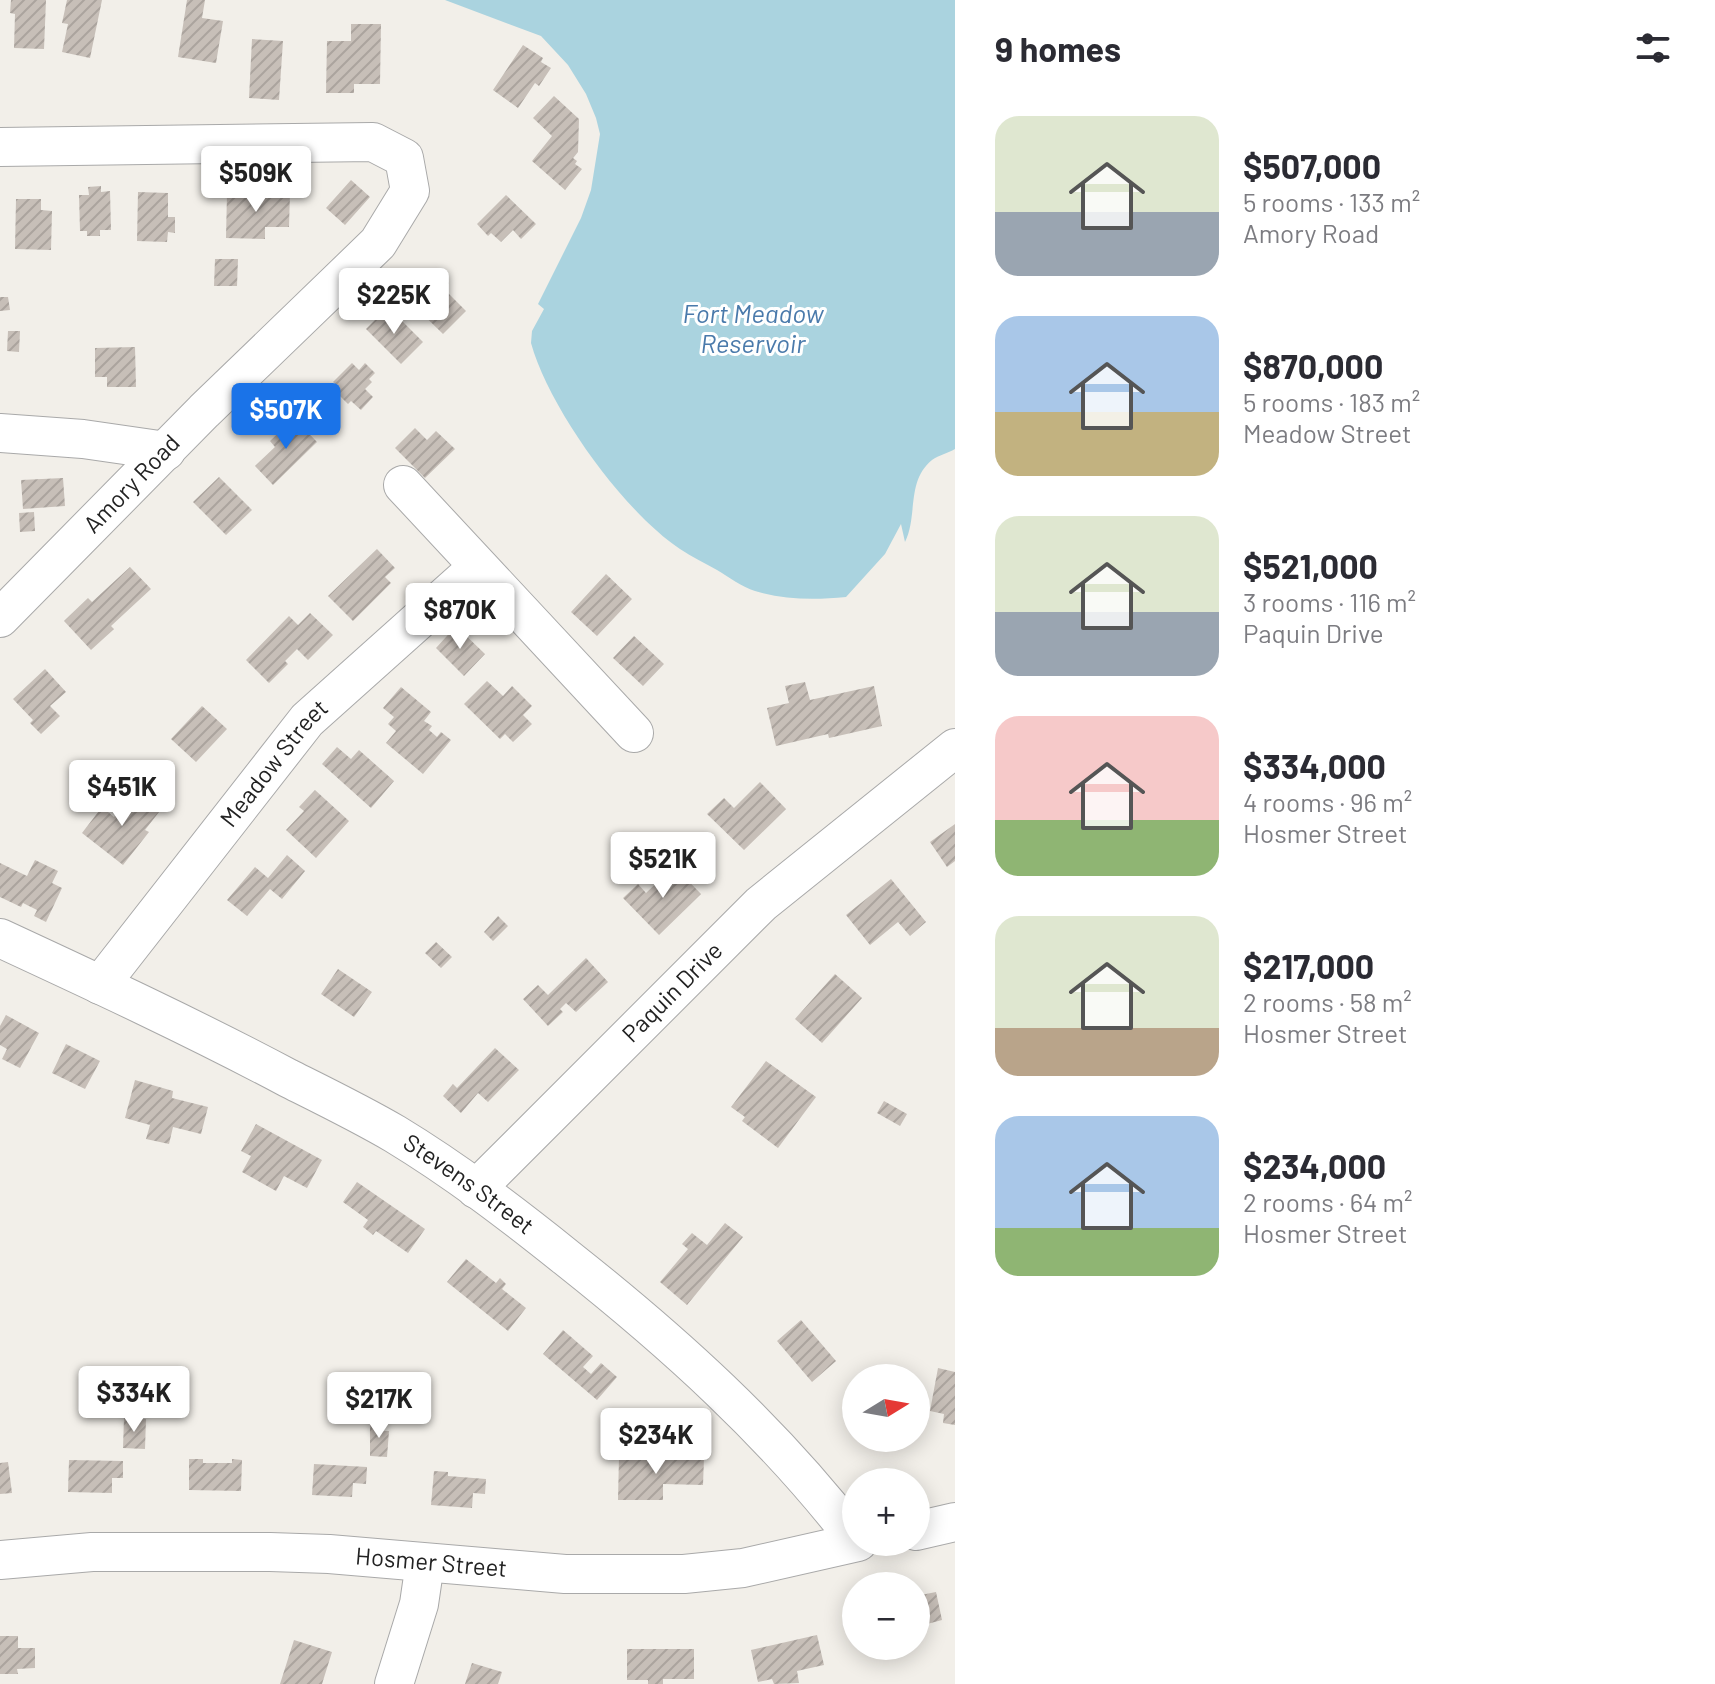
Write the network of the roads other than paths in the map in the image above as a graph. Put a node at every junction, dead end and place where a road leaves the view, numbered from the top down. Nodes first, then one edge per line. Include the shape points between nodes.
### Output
1 (0, 147) edge
2 (0, 433) edge
3 (166, 451) junction
4 (403, 485) dead end
5 (478, 567) junction
6 (0, 618) edge
7 (634, 733) dead end
8 (955, 748) edge
9 (0, 938) edge
10 (100, 985) junction
11 (476, 1189) junction
12 (955, 1522) edge
13 (842, 1523) edge
14 (930, 1528) edge
15 (842, 1545) edge
16 (0, 1560) edge
17 (425, 1563) junction
18 (394, 1684) edge

1 - 3 street, Amory Road via 373,142 404,158 410,191 378,243
2 - 3 street
3 - 6 street, Amory Road
4 - 5 street
5 - 7 street
5 - 10 street, Meadow Street via 307,720
8 - 11 street, Paquin Drive via 761,904
9 - 10 street, Stevens Street
10 - 11 street, Stevens Street via 380,1126
11 - 13 street, Stevens Street via 631,1309 719,1388 802,1473
12 - 14 street
15 - 17 street, Hosmer Street via 743,1568 684,1574 565,1574
16 - 17 street, Hosmer Street via 92,1552 270,1552
17 - 18 street via 419,1604

